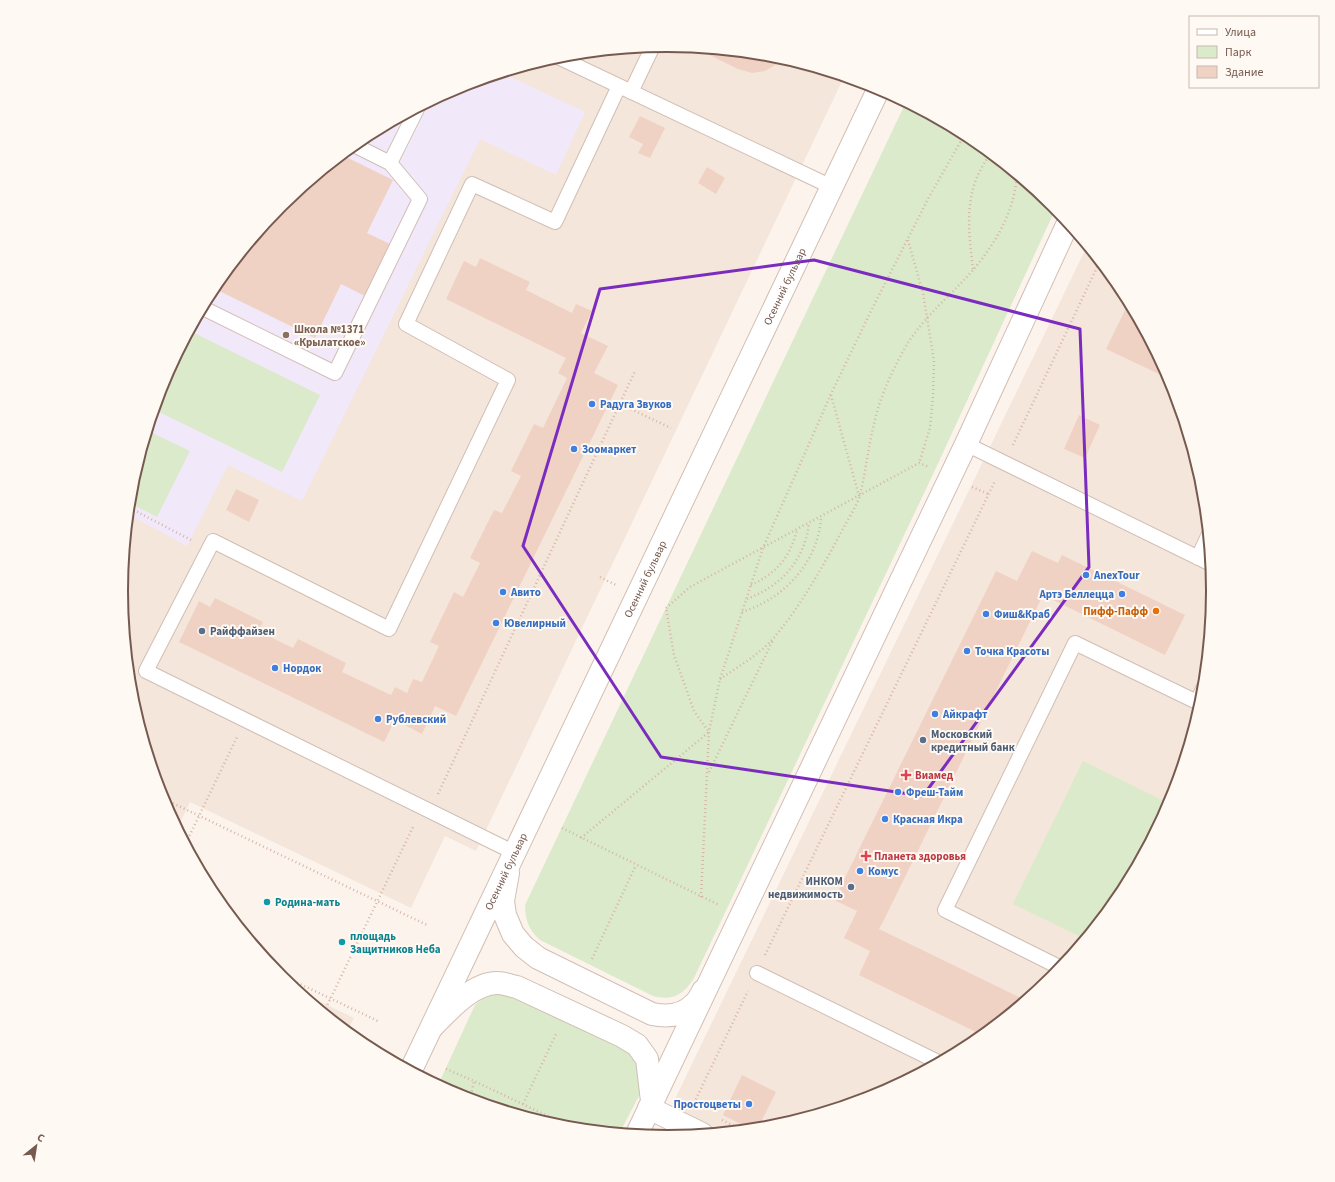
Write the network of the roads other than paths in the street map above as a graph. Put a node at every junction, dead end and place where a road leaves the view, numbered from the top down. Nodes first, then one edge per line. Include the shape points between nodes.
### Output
1 (649, 53) edge
2 (567, 61) edge
3 (625, 89) junction
4 (876, 94) edge
5 (414, 116) edge
6 (360, 148) edge
7 (390, 163) junction
8 (832, 187) junction
9 (1066, 228) edge
10 (208, 310) edge
11 (966, 444) junction
12 (1204, 545) edge
13 (1198, 558) junction
14 (1205, 561) edge
15 (1195, 701) edge
16 (513, 856) junction
17 (1055, 965) edge
18 (756, 973) road end
19 (707, 985) junction
20 (431, 1027) junction
21 (934, 1060) edge
22 (413, 1066) edge
23 (650, 1105) junction
24 (639, 1129) edge
25 (693, 1129) edge

1 - 3 lane
2 - 3 lane
3 - 8 lane
3 - 16 lane via 555,222 472,184 406,324 508,380 389,629 213,541 146,671
4 - 8 street, Осенний бульвар
5 - 7 lane
6 - 7 lane
7 - 10 lane via 420,199 335,373
8 - 16 street, Осенний бульвар
9 - 11 street
11 - 13 lane
11 - 19 street
12 - 13 lane
13 - 14 lane
15 - 17 lane via 1075,642 945,910
16 - 19 street via 503,901 505,915 513,934 538,958 652,1014 662,1016 688,1009 695,1004
16 - 20 street, Осенний бульвар
18 - 21 lane
19 - 23 street
20 - 22 street, Осенний бульвар
20 - 23 street via 457,1002 485,984 498,983 516,987 622,1036 636,1045 647,1059
23 - 24 street
23 - 25 street

